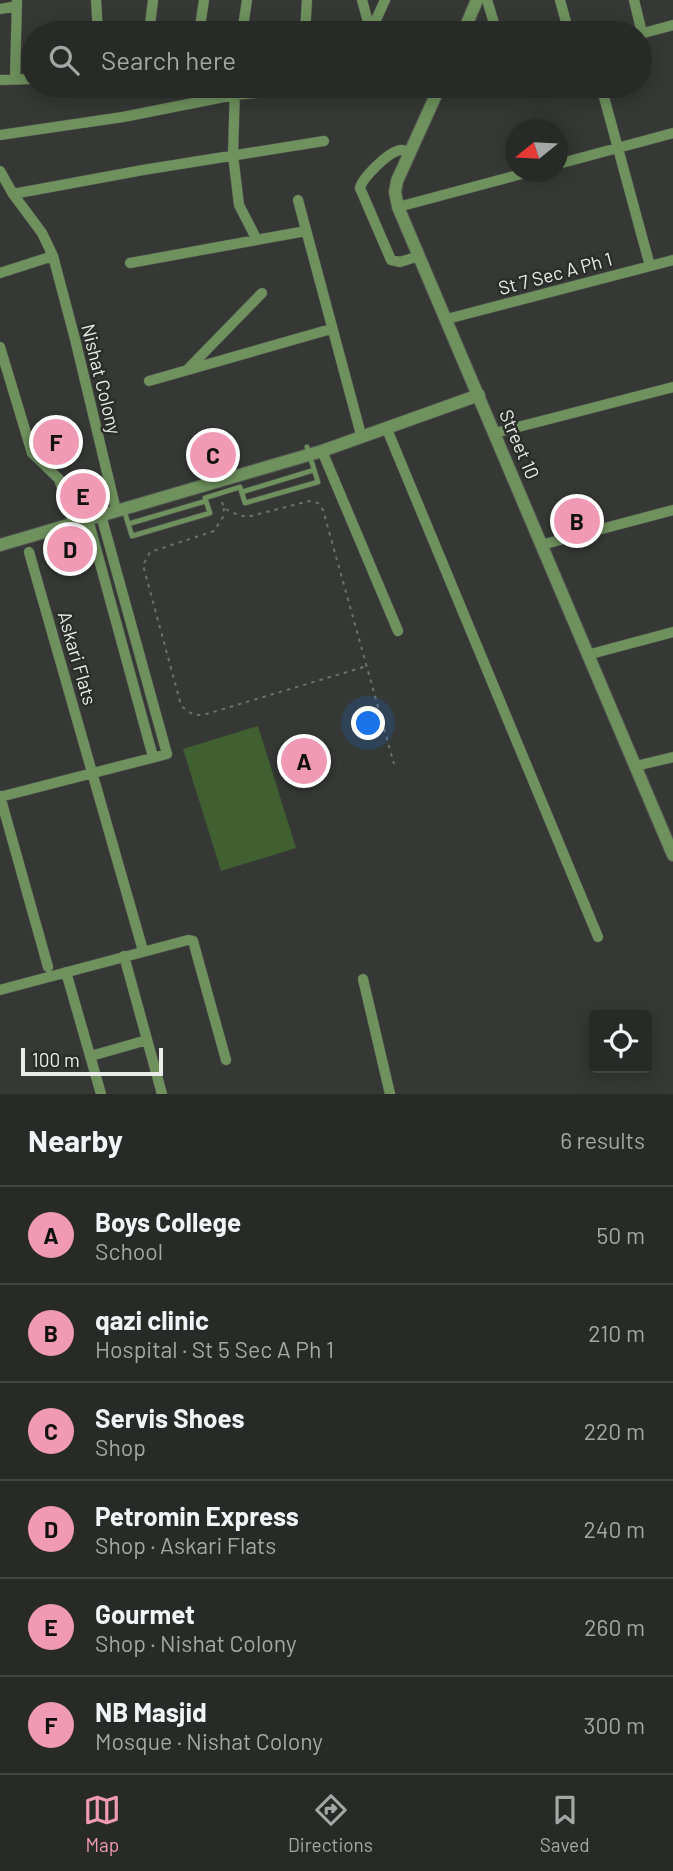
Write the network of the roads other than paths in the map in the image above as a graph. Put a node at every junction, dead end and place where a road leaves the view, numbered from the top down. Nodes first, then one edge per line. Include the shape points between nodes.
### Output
1 (96, 0) edge
2 (153, 0) edge
3 (204, 0) edge
4 (247, 0) edge
5 (307, 0) edge
6 (362, 0) edge
7 (385, 0) edge
8 (477, 0) edge
9 (487, 0) edge
10 (560, 0) edge
11 (634, 0) edge
12 (17, 3) edge
13 (0, 9) edge
14 (97, 21) edge
15 (150, 21) edge
16 (201, 21) edge
17 (244, 21) edge
18 (305, 21) edge
19 (368, 21) edge
20 (376, 21) edge
21 (468, 21) edge
22 (493, 21) edge
23 (566, 21) edge
24 (638, 21) edge
25 (673, 25) edge
26 (652, 30) edge
27 (15, 78) junction
28 (21, 78) edge
29 (0, 80) edge
30 (201, 98) edge
31 (234, 98) edge
32 (436, 98) edge
33 (604, 98) edge
34 (673, 133) edge
35 (0, 135) edge
36 (324, 141) dead end
37 (617, 148) junction
38 (408, 152) junction
39 (233, 155) junction
40 (568, 161) edge
41 (0, 171) edge
42 (505, 178) edge
43 (13, 194) junction
44 (298, 200) dead end
45 (398, 207) junction
46 (306, 231) junction
47 (257, 240) junction
48 (53, 256) junction
49 (419, 256) junction
50 (673, 260) edge
51 (130, 263) dead end
52 (650, 266) junction
53 (0, 273) edge
54 (262, 293) dead end
55 (447, 319) junction
56 (331, 329) junction
57 (0, 347) edge
58 (187, 370) junction
59 (149, 382) dead end
60 (673, 387) edge
61 (479, 395) junction
62 (386, 427) junction
63 (360, 431) junction
64 (495, 433) junction
65 (322, 450) junction
66 (308, 451) junction
67 (314, 470) junction
68 (217, 483) junction
69 (242, 492) junction
70 (206, 501) junction
71 (118, 507) junction
72 (673, 510) edge
73 (93, 513) junction
74 (71, 516) junction
75 (128, 523) junction
76 (0, 536) edge
77 (0, 545) edge
78 (541, 545) junction
79 (29, 552) dead end
80 (398, 631) dead end
81 (673, 632) edge
82 (135, 637) junction
83 (121, 641) junction
84 (587, 655) junction
85 (153, 757) junction
86 (673, 757) edge
87 (636, 766) junction
88 (92, 774) junction
89 (0, 796) edge
90 (5, 833) edge
91 (673, 855) edge
92 (598, 937) dead end
93 (142, 947) dead end
94 (124, 956) junction
95 (48, 967) dead end
96 (66, 972) junction
97 (363, 979) dead end
98 (0, 990) edge
99 (148, 1040) junction
100 (91, 1056) junction
101 (226, 1060) dead end
102 (102, 1094) edge
103 (162, 1094) edge
104 (390, 1094) edge

1 - 14 street
2 - 15 street
3 - 16 street
4 - 17 street
5 - 18 street
6 - 19 street
7 - 20 street
8 - 21 street
9 - 22 street
10 - 23 street
11 - 24 street
12 - 13 street
12 - 27 street
25 - 26 street
27 - 28 street
27 - 29 street
30 - 35 street via 123,117
31 - 39 street
32 - 38 street, Street 10
33 - 37 street
34 - 37 street
36 - 39 street
37 - 40 street
37 - 52 street
38 - 45 street, Street 10 via 395,192
38 - 49 street via 390,155 360,188 391,260
39 - 43 street
39 - 47 street via 239,205
41 - 43 street, Nishat Colony
42 - 45 street
43 - 48 street, Nishat Colony via 43,233
44 - 46 street
45 - 49 street, Street 10
46 - 47 street
46 - 56 street
47 - 51 street
48 - 53 street
48 - 71 street, Nishat Colony
49 - 55 street, Street 10
50 - 52 street, St 7 Sec A Ph 1
52 - 55 street, St 7 Sec A Ph 1
54 - 58 street
55 - 61 street, Street 10
56 - 58 street
56 - 63 street
57 - 74 street via 32,453 59,479
58 - 59 street
60 - 64 street
61 - 62 street
61 - 64 street, Street 10
62 - 63 street
62 - 65 street
62 - 92 street
63 - 66 street
64 - 78 street, Street 10
65 - 66 street
65 - 80 street
66 - 67 lane
66 - 68 street
67 - 69 lane
67 - 69 lane via 318,482 245,503
68 - 69 lane via 240,487
68 - 70 lane
68 - 71 street
70 - 75 lane
70 - 75 lane via 210,513 132,536
71 - 73 street
71 - 75 lane
72 - 78 street
73 - 74 street
73 - 77 street
73 - 82 street
73 - 83 street
74 - 76 street
78 - 84 street, Street 10
79 - 88 street, Askari Flats
81 - 84 street
82 - 83 street
82 - 85 street via 167,754
83 - 85 street
84 - 87 street, Street 10
85 - 88 street
86 - 87 street
87 - 91 street, Street 10
88 - 89 street
88 - 93 street, Askari Flats
89 - 90 street
90 - 95 street
94 - 96 street
94 - 99 street
94 - 101 street via 193,941
96 - 98 street
96 - 100 street
97 - 104 street
99 - 100 street
99 - 103 street
100 - 102 street

